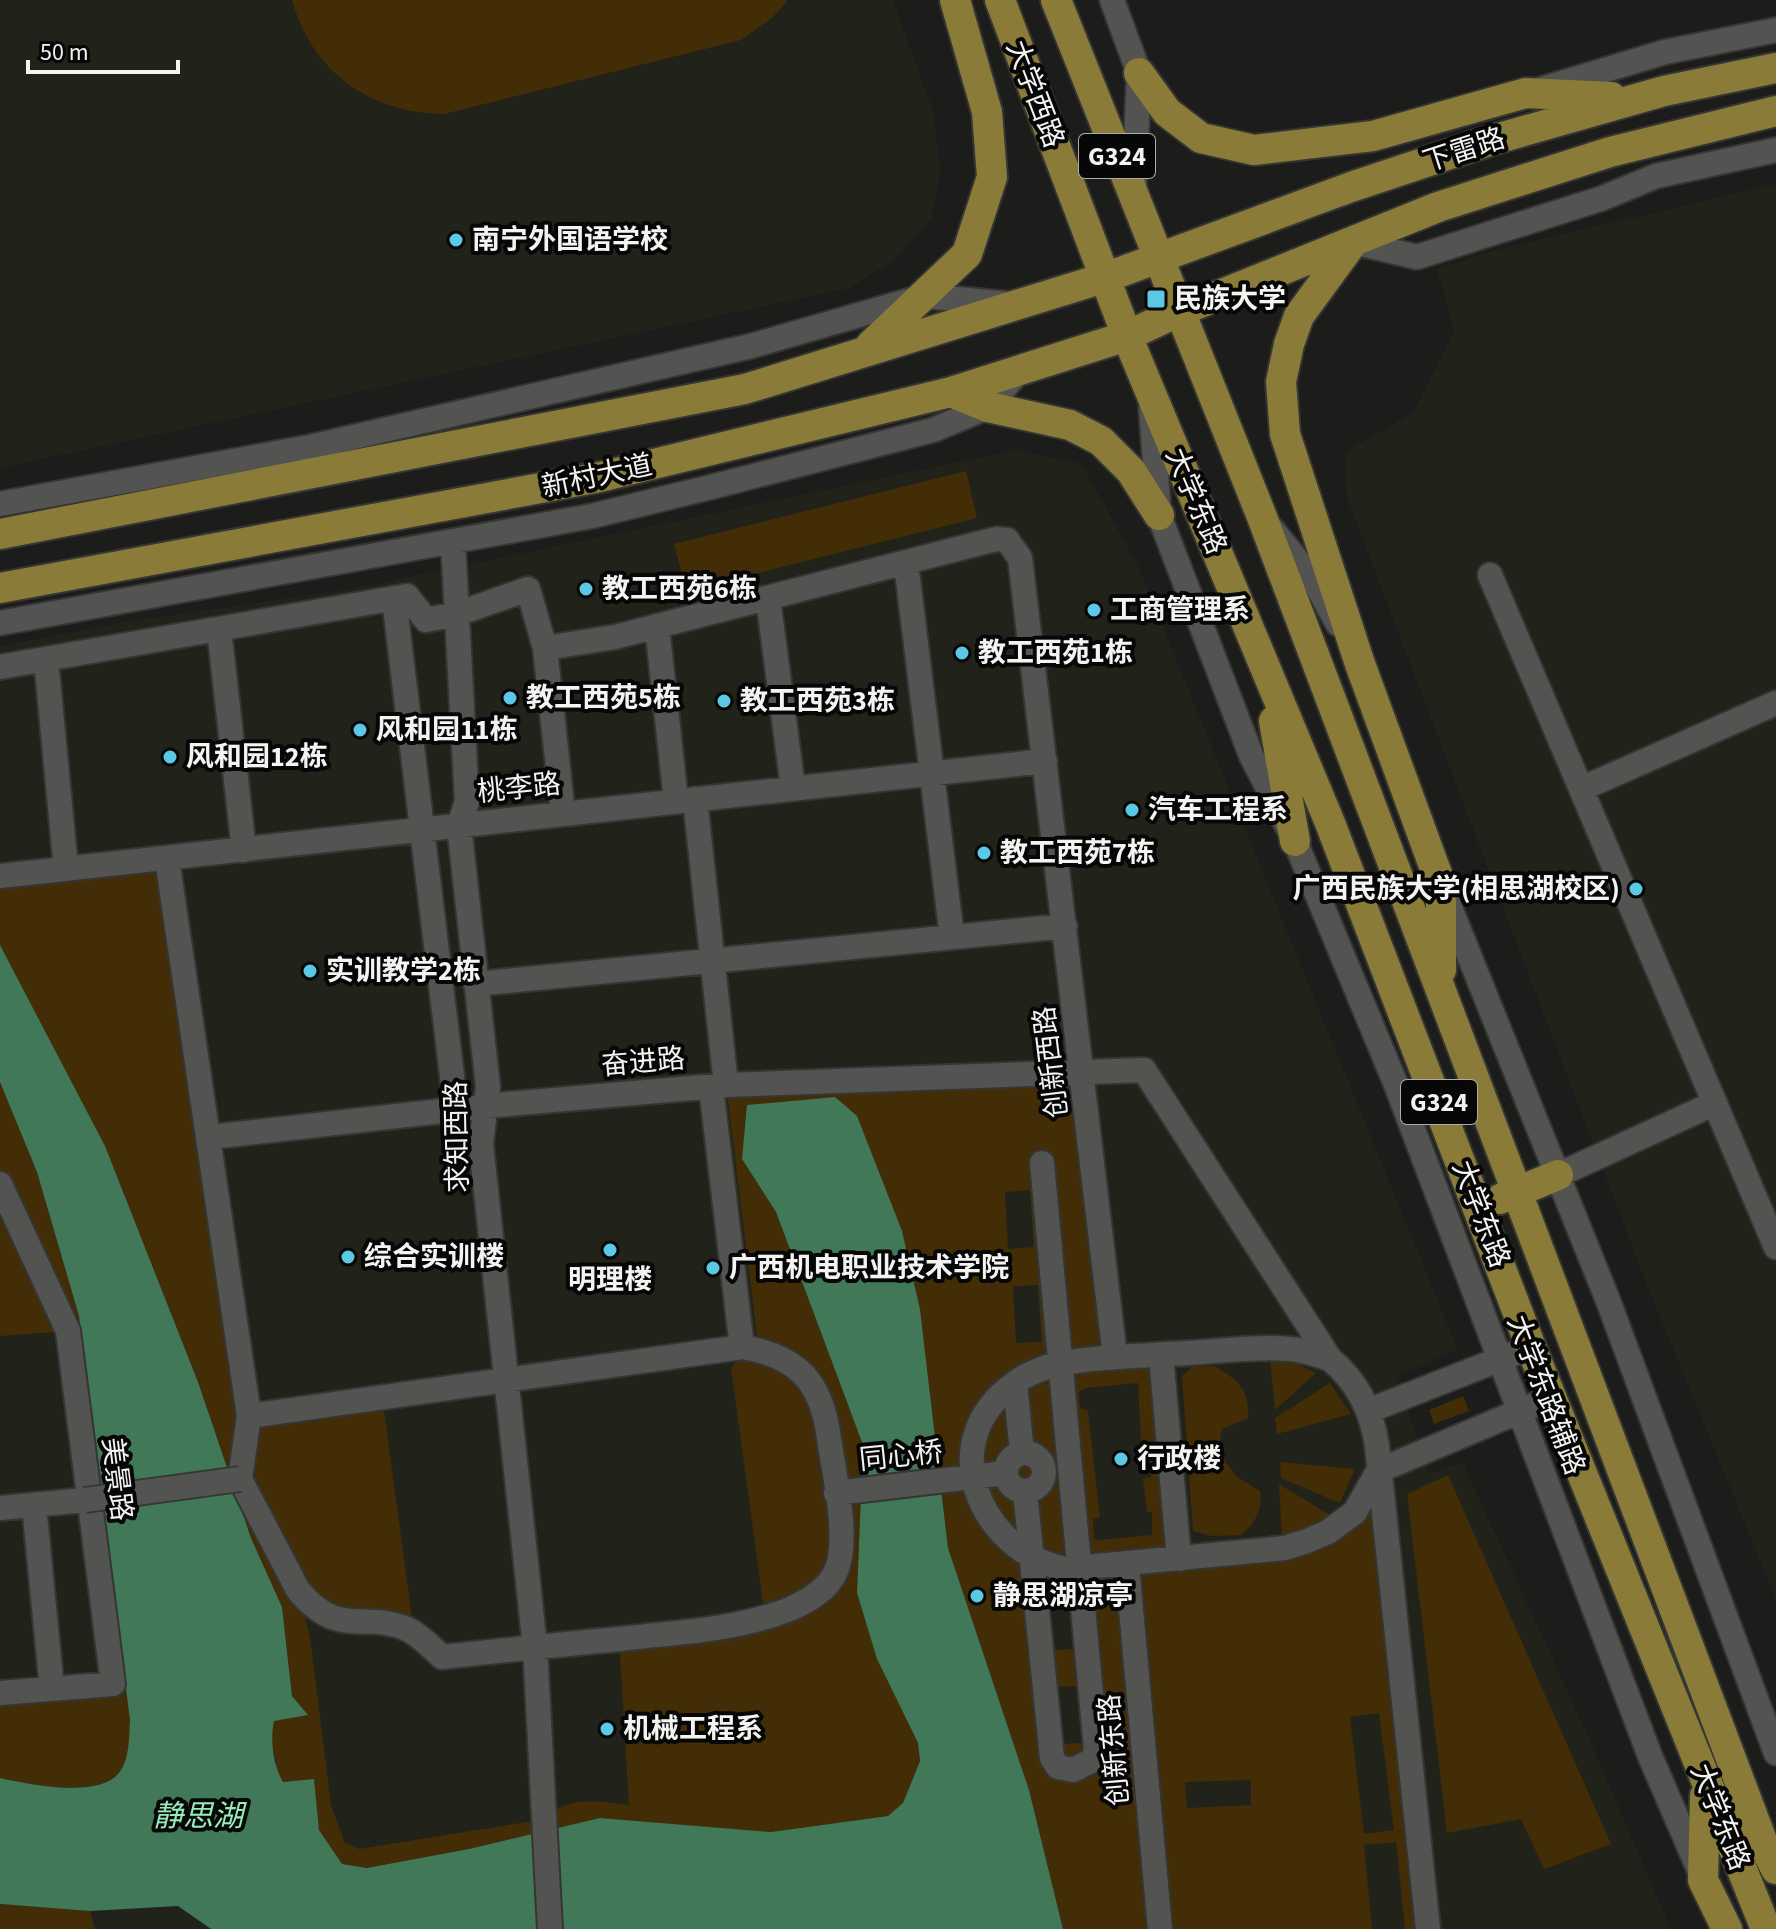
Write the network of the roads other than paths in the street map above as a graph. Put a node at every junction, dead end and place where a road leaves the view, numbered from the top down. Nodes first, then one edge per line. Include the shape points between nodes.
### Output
1 (955, 0) edge
2 (1000, 0) edge
3 (1056, 0) edge
4 (1112, 0) edge
5 (1776, 30) edge
6 (1776, 68) edge
7 (1139, 73) junction
8 (1526, 93) junction
9 (1638, 98) junction
10 (1776, 111) edge
11 (1373, 136) junction
12 (1776, 150) edge
13 (1329, 195) junction
14 (1133, 197) junction
15 (1353, 242) junction
16 (1159, 258) junction
17 (1107, 277) junction
18 (925, 296) junction
19 (1019, 304) junction
20 (1180, 311) junction
21 (1127, 336) junction
22 (861, 354) junction
23 (1019, 371) junction
24 (1150, 390) junction
25 (951, 392) junction
26 (988, 407) junction
27 (0, 504) edge
28 (1159, 515) junction
29 (1262, 517) junction
30 (0, 534) edge
31 (453, 541) junction
32 (906, 563) junction
33 (1490, 575) dead end
34 (0, 588) edge
35 (394, 598) junction
36 (768, 598) junction
37 (457, 614) junction
38 (0, 623) edge
39 (657, 626) junction
40 (219, 629) junction
41 (545, 648) junction
42 (46, 659) junction
43 (1264, 664) junction
44 (1360, 664) junction
45 (0, 667) edge
46 (1776, 703) edge
47 (1045, 761) junction
48 (932, 773) junction
49 (793, 788) junction
50 (1581, 789) junction
51 (686, 800) junction
52 (563, 814) junction
53 (459, 825) junction
54 (422, 829) junction
55 (1295, 841) junction
56 (244, 850) junction
57 (167, 859) junction
58 (66, 869) junction
59 (0, 876) edge
60 (1441, 885) junction
61 (1065, 926) junction
62 (952, 937) junction
63 (713, 961) junction
64 (476, 984) junction
65 (1440, 989) junction
66 (1083, 1074) junction
67 (719, 1086) junction
68 (1715, 1103) junction
69 (486, 1106) junction
70 (456, 1109) junction
71 (210, 1137) junction
72 (1042, 1163) dead end
73 (1558, 1175) junction
74 (0, 1184) edge
75 (1517, 1192) junction
76 (1768, 1206) edge
77 (1480, 1208) junction
78 (1776, 1247) edge
79 (742, 1347) junction
80 (1531, 1347) junction
81 (1161, 1355) junction
82 (1115, 1357) junction
83 (1500, 1358) junction
84 (1330, 1359) junction
85 (1059, 1364) junction
86 (507, 1377) junction
87 (1015, 1383) junction
88 (1551, 1398) junction
89 (1368, 1411) junction
90 (1521, 1413) junction
91 (249, 1416) junction
92 (1022, 1453) junction
93 (1078, 1466) junction
94 (1043, 1470) junction
95 (1378, 1471) junction
96 (1005, 1473) junction
97 (971, 1478) junction
98 (240, 1479) junction
99 (1025, 1491) junction
100 (836, 1493) junction
101 (34, 1505) junction
102 (0, 1508) edge
103 (1179, 1559) junction
104 (1033, 1560) junction
105 (1127, 1565) junction
106 (1080, 1570) junction
107 (535, 1647) junction
108 (52, 1689) junction
109 (0, 1693) edge
110 (1776, 1753) edge
111 (1706, 1782) junction
112 (1776, 1869) edge
113 (1703, 1880) junction
114 (550, 1929) edge
115 (1160, 1929) edge
116 (1428, 1929) edge
117 (1727, 1929) edge
118 (1766, 1929) edge

1 - 18 main road via 987,112 992,177 967,254
2 - 17 main road, 大学西路 / G324
3 - 14 main road, 大学西路 / G324
4 - 7 street
5 - 8 street via 1665,52
6 - 9 main road, 下雷路
7 - 11 main road via 1167,112 1201,138 1228,146 1254,150
7 - 14 street
8 - 9 main road
8 - 11 main road
9 - 13 main road, 下雷路
10 - 15 main road, 下雷路 via 1596,157 1438,207
11 - 13 main road
12 - 15 street via 1656,176 1417,257
13 - 16 main road, 下雷路
14 - 16 main road, 大学西路 / G324
15 - 20 main road, 下雷路
15 - 44 main road via 1299,316 1281,382 1285,434
16 - 17 main road, 新村大道
16 - 20 main road, 大学西路 / G324
17 - 19 main road, 新村大道
17 - 21 main road, 大学东路 / G324
18 - 19 street
18 - 22 main road
18 - 27 street via 751,346 325,443
19 - 22 main road, 新村大道
20 - 21 main road, 新村大道
20 - 29 main road, 大学东路 / G324
21 - 23 main road, 新村大道
21 - 24 main road, 大学东路 / G324
22 - 30 main road, 新村大道 via 745,389
23 - 25 main road, 新村大道
23 - 26 street
24 - 28 street, 大学东路辅路
24 - 43 main road, 大学东路 / G324
25 - 26 main road
25 - 34 main road, 新村大道 via 600,477
26 - 28 main road via 1070,425 1101,441 1131,471
26 - 31 street via 933,430 715,486 592,516
28 - 55 street, 大学东路辅路 via 1251,755
29 - 44 street via 1314,581
29 - 65 main road, 大学东路 / G324
31 - 37 street, 求知西路
31 - 38 street
32 - 36 street
32 - 47 street, 创新西路 via 1001,538 1017,550
32 - 48 street
33 - 50 street
35 - 37 street via 407,596 426,620
35 - 40 street
35 - 54 street
36 - 39 street
36 - 49 street
37 - 41 street via 528,589
37 - 53 street, 求知西路 via 467,802
39 - 41 street
39 - 51 street
40 - 42 street
40 - 56 street
41 - 52 street
42 - 45 street
42 - 58 street
43 - 55 main road
43 - 77 main road, 大学东路 / G324
44 - 60 main road
46 - 50 street
47 - 48 street, 桃李路
47 - 61 street, 创新西路
48 - 49 street, 桃李路
48 - 62 street
49 - 51 street, 桃李路
50 - 68 street
51 - 52 street, 桃李路
51 - 63 street
52 - 53 street, 桃李路
53 - 54 street, 桃李路
53 - 64 street, 求知西路
54 - 56 street, 桃李路
54 - 70 street
55 - 83 street, 大学东路辅路 via 1397,1087
56 - 57 street, 桃李路
57 - 58 street, 桃李路
57 - 71 street
58 - 59 street, 桃李路
60 - 65 main road
60 - 73 street
61 - 62 street
61 - 66 street, 创新西路
62 - 63 street
63 - 64 street
63 - 67 street
64 - 69 street, 求知西路
65 - 75 main road, 大学东路 / G324
66 - 67 street, 奋进路
66 - 82 street, 创新西路
66 - 84 street, 奋进路 via 1144,1070
67 - 69 street, 奋进路
67 - 79 street
68 - 73 street
68 - 76 street
69 - 70 street, 奋进路
69 - 86 street, 求知西路 via 481,1144
70 - 71 street, 奋进路
71 - 91 street
72 - 85 street
73 - 75 main road
73 - 110 street
74 - 108 street, 美景路 via 68,1331 113,1684
75 - 77 main road
75 - 112 main road, 大学东路 / G324
76 - 78 street
77 - 80 main road, 大学东路 / G324
79 - 86 street
79 - 100 street via 790,1361 812,1386 827,1425
80 - 83 street
80 - 88 main road, 大学东路 / G324
81 - 82 street
81 - 84 street via 1282,1348
81 - 103 street
82 - 85 street
83 - 89 street
83 - 90 street, 大学东路辅路
84 - 89 street via 1355,1383
85 - 87 street
85 - 93 street
86 - 91 street
86 - 107 street, 求知西路
87 - 92 street
87 - 97 street via 990,1406 981,1424
88 - 90 street
88 - 111 main road, 大学东路 / G324
89 - 95 street
90 - 95 street
90 - 113 street, 大学东路辅路 via 1650,1756
91 - 98 street
92 - 94 street via 1036,1457
92 - 96 street via 1009,1461
93 - 94 street
93 - 106 street
94 - 99 street via 1039,1485
95 - 103 street via 1355,1512 1328,1532 1285,1548
95 - 116 street
96 - 97 street, 同心桥
96 - 99 street via 1010,1485
97 - 100 street, 同心桥
97 - 104 street via 996,1528
98 - 101 street, bridge
98 - 107 street via 298,1590 328,1616 405,1628 442,1657
99 - 104 street
100 - 107 street via 841,1550 837,1570 809,1599 770,1616 693,1631
101 - 102 street
101 - 108 street
103 - 105 street
104 - 106 street
104 - 106 street via 1052,1758 1058,1767 1073,1770 1093,1760 1096,1749
105 - 106 street
105 - 115 street, 创新东路
107 - 114 street, 求知西路
108 - 109 street, 美景路
111 - 113 main road
111 - 118 main road, 大学东路 / G324
113 - 117 main road

